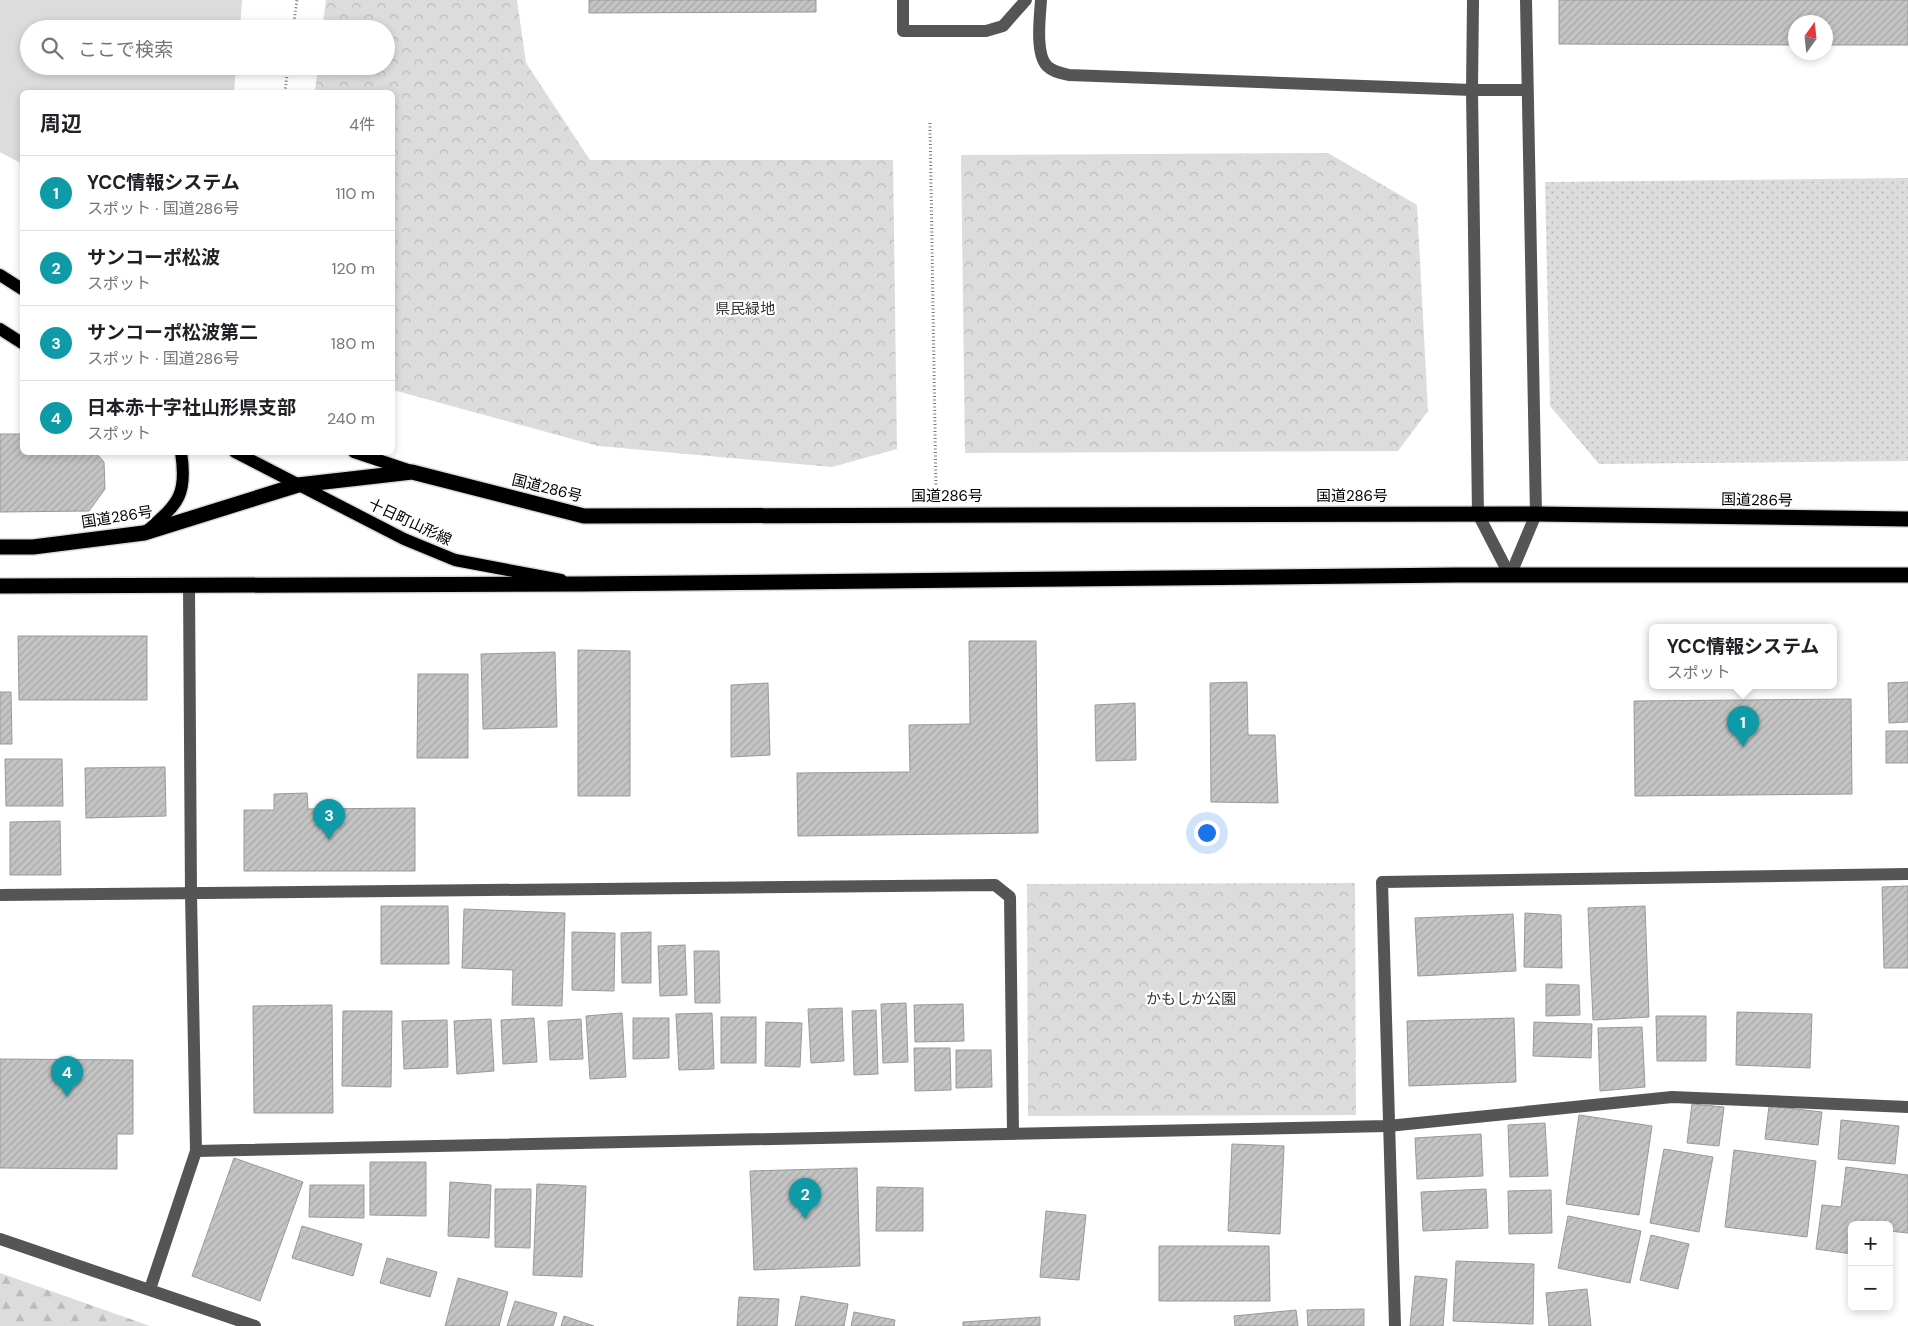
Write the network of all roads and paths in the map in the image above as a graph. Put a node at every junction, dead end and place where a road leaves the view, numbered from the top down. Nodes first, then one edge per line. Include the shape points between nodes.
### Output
1 (297, 0) edge
2 (902, 0) edge
3 (1026, 0) edge
4 (1041, 0) edge
5 (1474, 0) edge
6 (1526, 0) edge
7 (294, 20) edge
8 (287, 75) edge
9 (285, 90) edge
10 (1472, 90) junction
11 (1527, 90) junction
12 (930, 123) dead end
13 (0, 275) edge
14 (20, 288) edge
15 (0, 329) edge
16 (20, 342) edge
17 (181, 455) edge
18 (241, 455) edge
19 (363, 455) edge
20 (412, 472) junction
21 (298, 485) junction
22 (937, 514) junction
23 (1478, 514) junction
24 (1536, 514) junction
25 (1908, 519) edge
26 (144, 533) junction
27 (0, 547) edge
28 (1908, 575) edge
29 (1510, 576) junction
30 (583, 584) junction
31 (0, 586) edge
32 (189, 586) junction
33 (1908, 874) edge
34 (191, 894) junction
35 (0, 895) edge
36 (1908, 1107) edge
37 (1388, 1126) junction
38 (1013, 1134) junction
39 (196, 1151) junction
40 (0, 1239) edge
41 (150, 1289) junction
42 (255, 1326) edge
43 (1395, 1326) edge

1 - 7 path
2 - 3 street via 904,31 986,31 1003,26
4 - 10 street via 1042,57 1046,66 1069,75
5 - 10 street
6 - 11 street
8 - 9 path
10 - 11 street
10 - 23 street
11 - 24 street
12 - 22 path
13 - 14 main road
15 - 16 main road
17 - 26 main road via 184,477 177,504
18 - 21 main road, 十日町山形線
19 - 20 main road
20 - 21 highway, 国道286号
20 - 22 highway, 国道286号 via 584,516
21 - 26 highway, 国道286号
21 - 30 main road, 十日町山形線 via 404,539 455,560
22 - 23 highway, 国道286号
23 - 24 highway, 国道286号
23 - 29 street
24 - 25 highway, 国道286号
24 - 29 street
26 - 27 highway, 国道286号
28 - 29 highway
29 - 30 highway
30 - 32 highway
31 - 32 highway
32 - 34 street
33 - 37 street via 1382,882
34 - 35 street
34 - 38 street via 996,885 1010,897
34 - 39 street
36 - 37 street via 1672,1097
37 - 38 street
37 - 43 street
38 - 39 street
39 - 41 street
40 - 41 street
41 - 42 street

